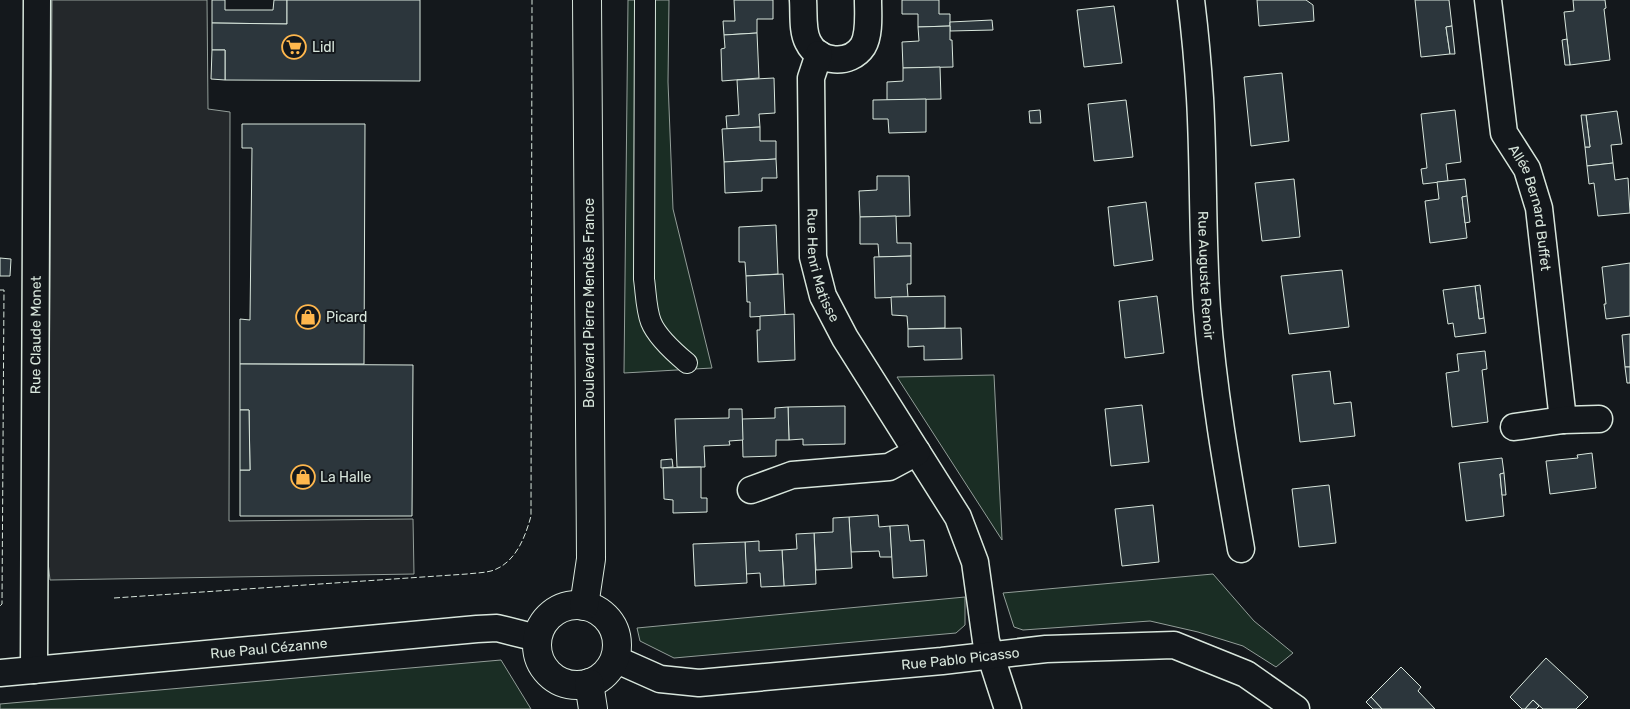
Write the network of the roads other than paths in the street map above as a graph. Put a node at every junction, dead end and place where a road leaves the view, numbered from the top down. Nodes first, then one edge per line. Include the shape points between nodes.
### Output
1 (37, 0) edge
2 (587, 0) edge
3 (645, 0) edge
4 (803, 0) edge
5 (868, 0) edge
6 (1191, 0) edge
7 (1488, 0) edge
8 (819, 54) junction
9 (687, 363) dead end
10 (1599, 419) dead end
11 (1563, 420) junction
12 (1514, 427) dead end
13 (917, 452) junction
14 (751, 490) dead end
15 (1241, 549) dead end
16 (584, 606) junction
17 (538, 638) junction
18 (990, 656) junction
19 (615, 659) junction
20 (34, 670) junction
21 (0, 673) edge
22 (591, 696) edge
23 (1008, 709) edge
24 (1296, 709) edge

1 - 20 street, Rue Claude Monet
2 - 16 street, Boulevard Pierre Mendès France via 591,559
3 - 9 street via 644,279 647,305 651,323 673,352
4 - 8 street via 806,39
5 - 8 street via 866,38 862,47 854,55 838,60
6 - 15 street, Rue Auguste Renoir via 1200,97 1202,206 1213,378
7 - 11 street, Allée Bernard Buffet via 1504,133 1527,169 1539,208
8 - 13 street, Rue Henri Matisse via 811,78 813,257 823,296 845,338
10 - 11 street
11 - 12 street
13 - 14 street via 889,467 792,475
13 - 18 street, Rue Henri Matisse via 958,516 976,562
16 - 17 street via 560,609 549,616
16 - 19 street via 597,610 608,620 617,645
17 - 20 street, Rue Paul Cézanne via 497,628 477,629
17 - 22 street via 542,664 551,675 576,685
18 - 19 street, Rue Pablo Picasso via 699,682 660,679
18 - 23 street, Rue Henri Matisse
18 - 24 street, Rue Pablo Picasso via 1046,649 1174,645 1246,674
19 - 22 street
20 - 21 street, Rue Paul Cézanne

